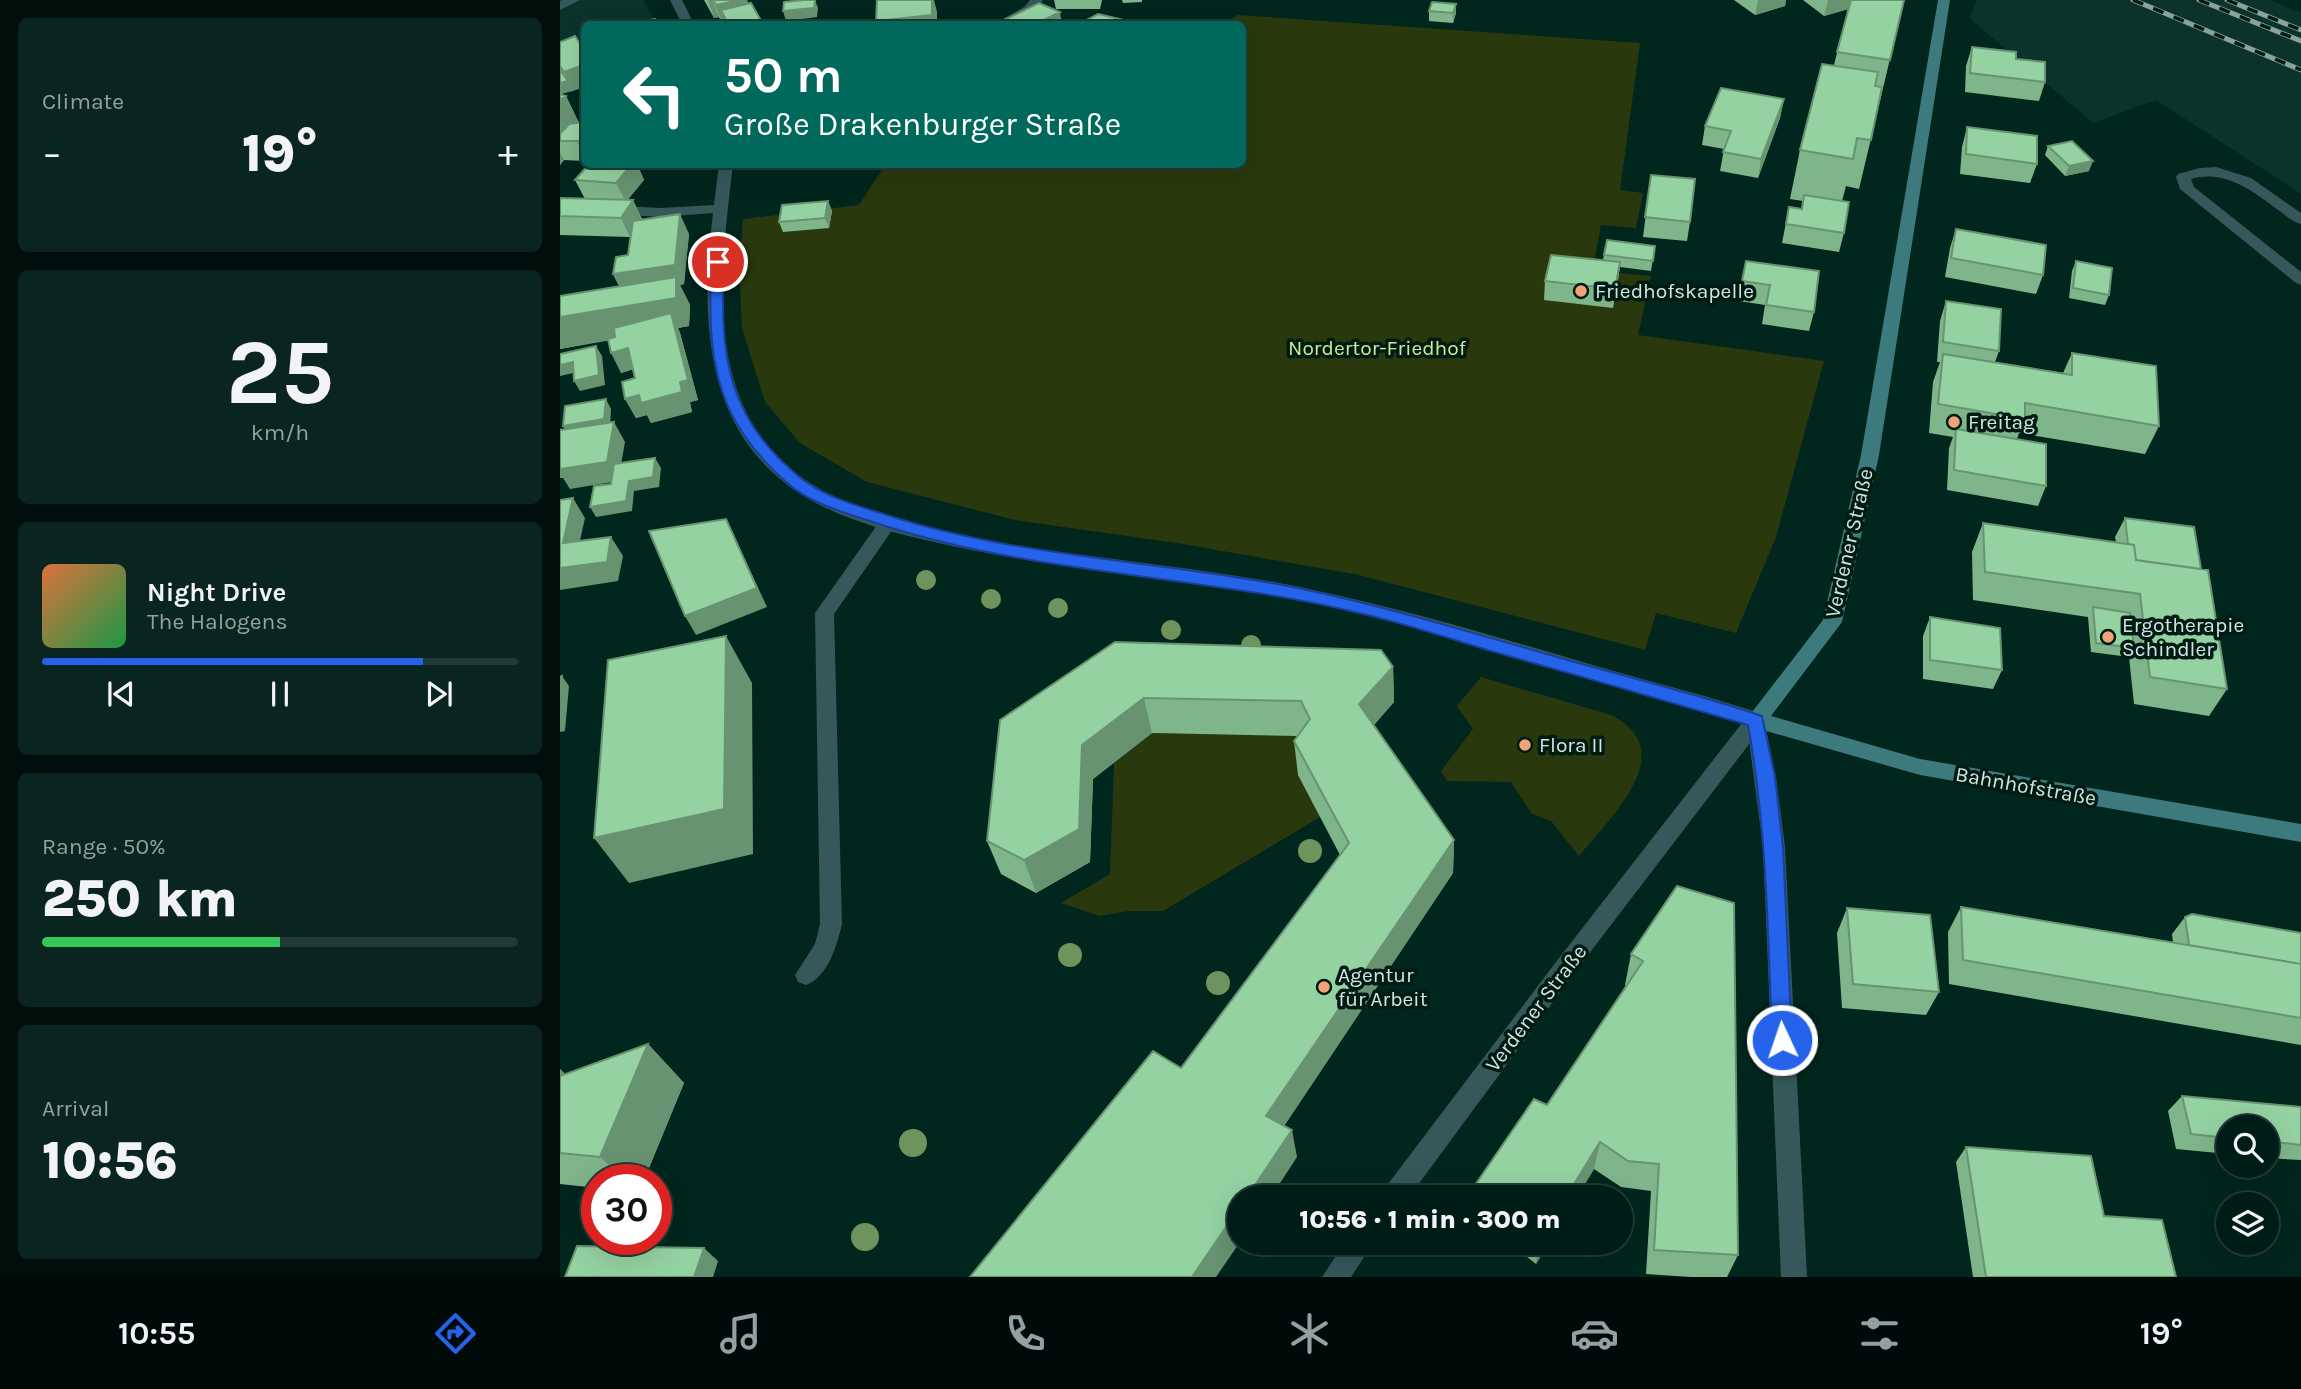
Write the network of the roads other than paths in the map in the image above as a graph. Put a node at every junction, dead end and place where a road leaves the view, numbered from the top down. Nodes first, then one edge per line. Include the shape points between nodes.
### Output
1 (574, 0) edge
2 (676, 0) edge
3 (1037, 0) edge
4 (1944, 0) edge
5 (560, 6) edge
6 (686, 21) edge
7 (1006, 21) edge
8 (726, 168) edge
9 (560, 207) edge
10 (721, 208) junction
11 (2301, 220) edge
12 (2301, 280) edge
13 (888, 523) junction
14 (1756, 720) junction
15 (2301, 833) edge
16 (806, 975) dead end
17 (1403, 1185) edge
18 (1351, 1255) edge
19 (1335, 1277) edge
20 (1794, 1277) edge

1 - 5 street
2 - 6 street
3 - 7 street
4 - 14 main road, Verdener Straße via 1870,455 1832,622
8 - 10 street
9 - 10 street via 659,213
10 - 13 street via 715,317 729,396 749,433 799,485
11 - 12 street via 2234,175 2214,169 2183,177 2187,189
13 - 14 street via 1033,555 1275,589 1360,607
13 - 16 street via 824,613 831,924 825,948
14 - 15 main road, Bahnhofstraße via 1920,767
14 - 17 street, Verdener Straße
14 - 20 street via 1774,847
18 - 19 street

